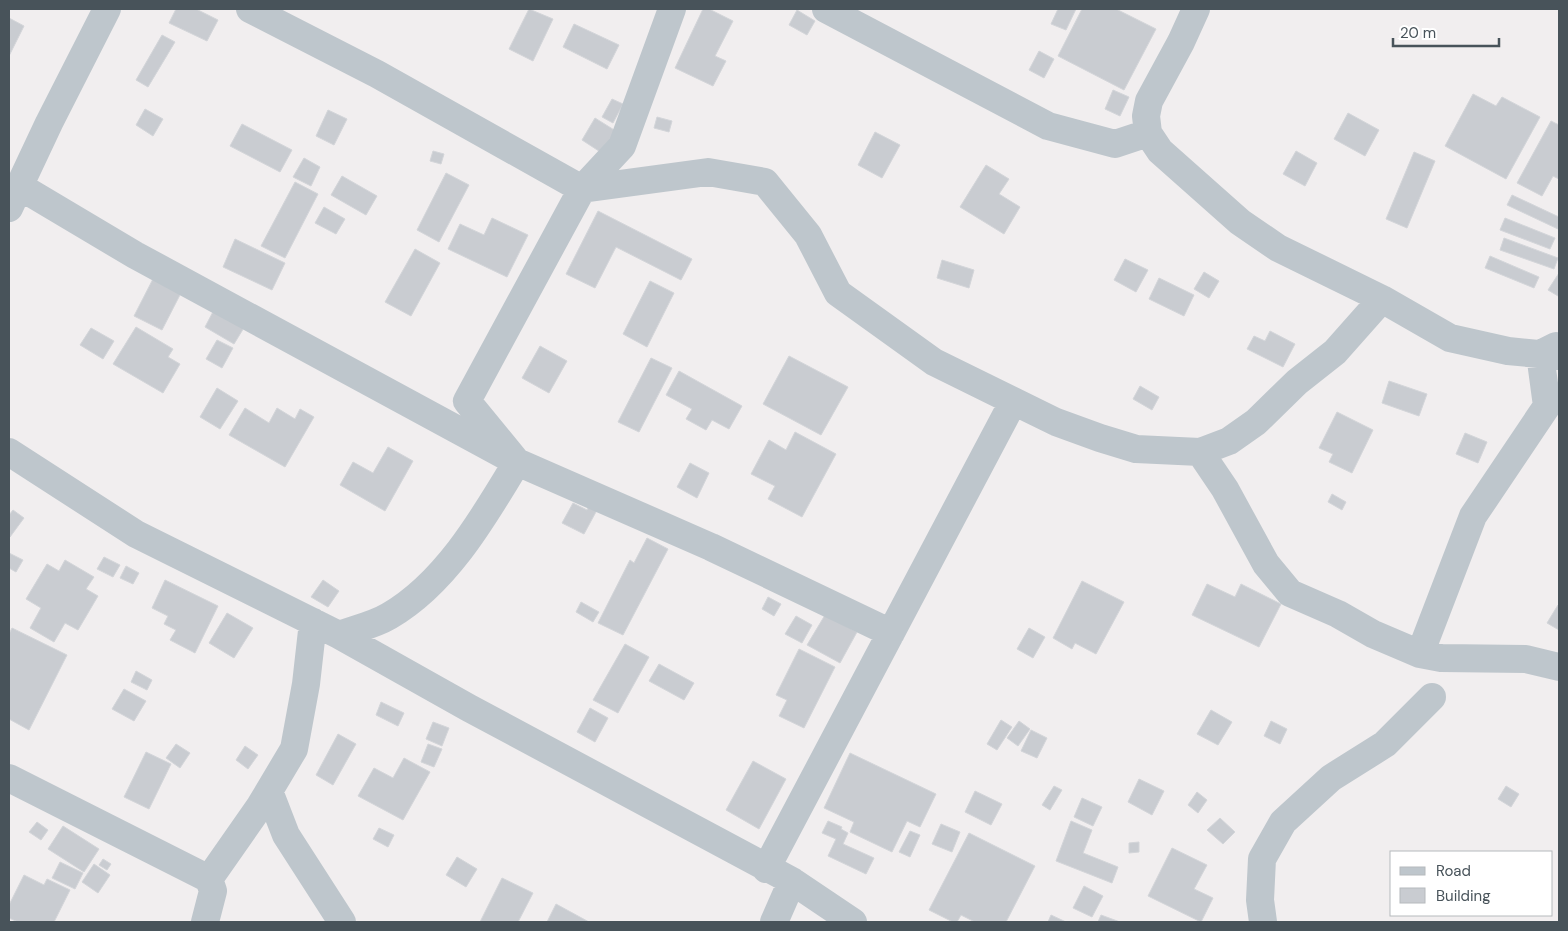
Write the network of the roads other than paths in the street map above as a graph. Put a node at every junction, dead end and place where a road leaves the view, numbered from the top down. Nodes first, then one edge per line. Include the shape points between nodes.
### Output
1 (107, 9) edge
2 (250, 9) edge
3 (672, 9) edge
4 (826, 9) edge
5 (1196, 9) edge
6 (1148, 133) junction
7 (582, 189) junction
8 (14, 197) edge
9 (1382, 299) junction
10 (1553, 352) edge
11 (1013, 402) junction
12 (9, 452) edge
13 (1200, 452) junction
14 (517, 462) junction
15 (313, 622) junction
16 (891, 634) junction
17 (339, 636) junction
18 (1420, 654) junction
19 (1559, 667) edge
20 (1432, 697) dead end
21 (9, 778) edge
22 (269, 791) junction
23 (766, 869) junction
24 (209, 879) junction
25 (792, 882) junction
26 (205, 922) edge
27 (342, 922) edge
28 (774, 922) edge
29 (853, 922) edge
30 (1263, 922) edge

1 - 8 street
2 - 7 street via 377,74
3 - 7 street via 622,146
4 - 6 street via 1048,126 1115,144
5 - 6 street via 1149,101 1146,116
6 - 9 street via 1160,152 1240,222 1278,248
7 - 11 street via 708,172 765,182 808,235 838,294 934,362
7 - 14 street via 467,401
8 - 14 street via 135,255
9 - 10 street via 1450,338 1508,350
9 - 13 street via 1335,352 1256,422 1229,441
10 - 18 street via 1547,406 1473,516
11 - 13 street via 1056,422 1136,449
11 - 16 street
12 - 15 street via 136,534
13 - 18 street via 1225,489 1266,564 1290,593
14 - 16 street via 711,547
14 - 17 street via 479,526 448,565 388,617
15 - 17 street
15 - 22 street via 294,748
16 - 23 street
17 - 23 street
18 - 19 street via 1442,658 1526,659
20 - 30 street via 1385,744 1331,778 1283,822 1262,859 1260,900
21 - 24 street
22 - 24 street
22 - 27 street via 286,835
23 - 25 street
24 - 26 street via 213,891
25 - 28 street
25 - 29 street

